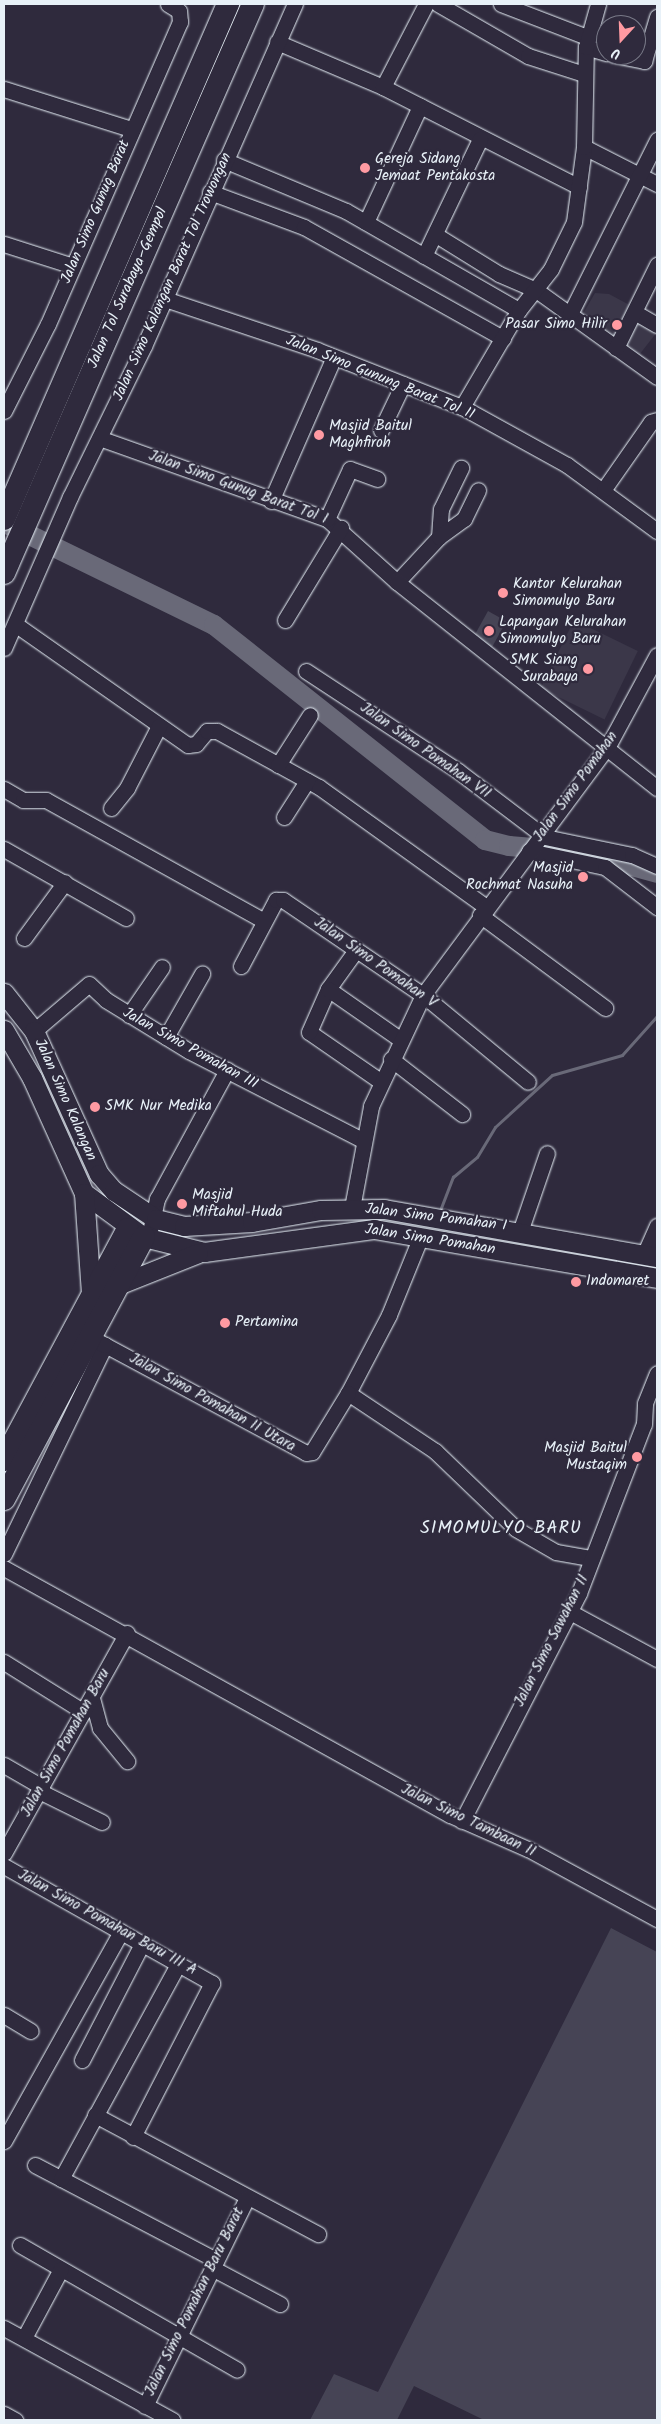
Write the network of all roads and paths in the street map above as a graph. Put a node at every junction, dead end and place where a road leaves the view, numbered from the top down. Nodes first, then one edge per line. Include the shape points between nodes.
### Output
1 (228, 4) edge
2 (253, 4) edge
3 (295, 4) edge
4 (426, 4) edge
5 (438, 4) edge
6 (502, 4) edge
7 (598, 4) edge
8 (173, 8) edge
9 (657, 17) edge
10 (277, 42) junction
11 (586, 42) junction
12 (596, 48) edge
13 (646, 54) edge
14 (584, 74) junction
15 (383, 87) junction
16 (4, 89) edge
17 (420, 106) junction
18 (131, 129) junction
19 (480, 139) junction
20 (657, 140) edge
21 (584, 147) junction
22 (224, 160) junction
23 (640, 174) junction
24 (657, 184) edge
25 (579, 187) junction
26 (210, 192) junction
27 (366, 222) junction
28 (436, 235) junction
29 (4, 244) edge
30 (424, 256) junction
31 (657, 265) edge
32 (73, 266) junction
33 (536, 290) junction
34 (165, 298) junction
35 (519, 310) junction
36 (636, 313) junction
37 (570, 314) junction
38 (657, 325) edge
39 (503, 338) junction
40 (616, 348) junction
41 (334, 357) junction
42 (657, 377) edge
43 (403, 384) junction
44 (6, 402) edge
45 (462, 407) junction
46 (657, 420) edge
47 (381, 430) dead end
48 (102, 439) junction
49 (461, 468) dead end
50 (377, 479) dead end
51 (604, 489) junction
52 (478, 490) dead end
53 (271, 501) junction
54 (327, 519) junction
55 (13, 523) edge
56 (341, 528) junction
57 (657, 531) edge
58 (439, 537) junction
59 (4, 573) edge
60 (397, 582) junction
61 (285, 620) dead end
62 (15, 624) junction
63 (4, 648) edge
64 (657, 655) edge
65 (306, 671) dead end
66 (310, 715) dead end
67 (159, 726) junction
68 (608, 746) junction
69 (278, 765) junction
70 (307, 781) junction
71 (657, 788) edge
72 (4, 789) edge
73 (111, 808) dead end
74 (284, 817) dead end
75 (536, 842) junction
76 (4, 849) edge
77 (657, 866) edge
78 (66, 882) junction
79 (657, 907) edge
80 (483, 911) junction
81 (126, 918) dead end
82 (264, 922) junction
83 (24, 938) dead end
84 (356, 950) junction
85 (241, 966) dead end
86 (162, 967) dead end
87 (202, 974) dead end
88 (328, 989) junction
89 (4, 993) edge
90 (423, 994) junction
91 (605, 1008) dead end
92 (129, 1015) junction
93 (4, 1030) edge
94 (34, 1031) junction
95 (166, 1036) junction
96 (401, 1040) junction
97 (391, 1059) junction
98 (227, 1070) junction
99 (380, 1081) junction
100 (528, 1082) dead end
101 (462, 1114) dead end
102 (362, 1140) junction
103 (547, 1153) dead end
104 (84, 1193) junction
105 (353, 1203) junction
106 (145, 1219) junction
107 (657, 1226) edge
108 (521, 1229) junction
109 (421, 1236) junction
110 (204, 1252) junction
111 (650, 1256) edge
112 (657, 1278) edge
113 (118, 1284) junction
114 (91, 1293) junction
115 (90, 1337) junction
116 (657, 1373) edge
117 (348, 1394) junction
118 (4, 1460) edge
119 (4, 1499) edge
120 (4, 1554) edge
121 (591, 1558) junction
122 (4, 1568) edge
123 (570, 1612) junction
124 (127, 1633) junction
125 (657, 1659) edge
126 (4, 1662) edge
127 (92, 1698) junction
128 (84, 1712) junction
129 (127, 1761) dead end
130 (4, 1765) edge
131 (41, 1789) junction
132 (462, 1821) junction
133 (102, 1822) dead end
134 (6, 1845) edge
135 (4, 1866) edge
136 (657, 1919) edge
137 (121, 1932) junction
138 (142, 1944) junction
139 (178, 1964) junction
140 (4, 2015) edge
141 (31, 2032) dead end
142 (82, 2060) dead end
143 (95, 2115) junction
144 (132, 2137) junction
145 (4, 2141) edge
146 (35, 2165) dead end
147 (61, 2180) junction
148 (246, 2198) junction
149 (318, 2234) dead end
150 (20, 2246) dead end
151 (214, 2264) junction
152 (56, 2266) junction
153 (280, 2304) dead end
154 (4, 2328) edge
155 (178, 2336) junction
156 (24, 2338) junction
157 (237, 2370) dead end
158 (144, 2406) junction
159 (4, 2414) edge
160 (15, 2420) edge
161 (172, 2420) edge

1 - 55 highway, Jalan Tol Surabaya–Gempol
2 - 55 highway, Jalan Tol Surabaya–Gempol
3 - 10 street, Jalan Simo Kalangan Barat Tol Trowongan
4 - 15 street
5 - 14 street via 528,56
6 - 11 street
7 - 11 street
8 - 18 street, Jalan Simo Gunug Barat via 180,22
9 - 13 street
10 - 15 street
10 - 22 street, Jalan Simo Kalangan Barat Tol Trowongan
11 - 12 street
11 - 14 street
14 - 21 street
15 - 17 street
16 - 18 street
17 - 19 street
17 - 27 street
18 - 32 street, Jalan Simo Gunug Barat
19 - 25 street
19 - 28 street
20 - 23 street
21 - 23 street
21 - 25 street
22 - 26 street, Jalan Simo Kalangan Barat Tol Trowongan
22 - 27 street
23 - 24 street
23 - 37 street
25 - 33 street via 574,222
26 - 34 street, Jalan Simo Kalangan Barat Tol Trowongan
26 - 39 street via 304,227
27 - 30 street
28 - 30 street
28 - 33 street via 499,274
29 - 32 street
30 - 35 street
31 - 36 street
32 - 44 street, Jalan Simo Gunug Barat
33 - 35 street
33 - 37 street
34 - 41 street, Jalan Simo Gunung Barat Tol II
34 - 48 street, Jalan Simo Kalangan Barat Tol Trowongan
35 - 39 street
36 - 38 street
36 - 40 street
37 - 40 street
39 - 45 street
40 - 42 street
41 - 43 street, Jalan Simo Gunung Barat Tol II
41 - 53 street
43 - 45 street, Jalan Simo Gunung Barat Tol II
43 - 47 street
45 - 51 street, Jalan Simo Gunung Barat Tol II
46 - 51 street via 651,422
48 - 53 street, Jalan Simo Gunug Barat Tol I
48 - 62 street, Jalan Simo Kalangan Barat Tol Trowongan via 84,467
49 - 58 street via 441,509
50 - 54 street via 350,469
51 - 57 street, Jalan Simo Gunung Barat Tol II
52 - 58 street via 464,519
53 - 54 street, Jalan Simo Gunug Barat Tol I
54 - 56 street, Jalan Simo Gunug Barat Tol I
55 - 59 highway, Jalan Tol Surabaya–Gempol
56 - 60 street, Jalan Simo Gunug Barat Tol I
56 - 61 street
58 - 60 street
60 - 68 street, Jalan Simo Gunug Barat Tol I
62 - 63 street, Jalan Simo Kalangan Barat Tol Trowongan
62 - 67 street
64 - 68 street, Jalan Simo Pomahan
65 - 75 street, Jalan Simo Pomahan VII via 458,771
66 - 69 street
67 - 69 street via 191,746 207,731 217,731
67 - 73 street via 127,788
68 - 71 street, Jalan Simo Gunug Barat Tol I
68 - 75 street, Jalan Simo Pomahan
69 - 70 street
70 - 74 street
70 - 80 street
72 - 82 street via 23,800 46,800
75 - 77 street via 632,855
75 - 79 street via 605,867
75 - 80 street, Jalan Simo Pomahan
76 - 78 street
78 - 81 street
78 - 83 street
80 - 90 street, Jalan Simo Pomahan
80 - 91 street
82 - 84 street, Jalan Simo Pomahan V via 280,899
82 - 85 street, Jalan Simo Pomahan V
84 - 88 street
84 - 90 street, Jalan Simo Pomahan V
86 - 92 street
87 - 95 street
88 - 96 street
88 - 99 street via 309,1032
89 - 94 main road, Jalan Simo Kalangan
90 - 96 street, Jalan Simo Pomahan
90 - 100 street, Jalan Simo Pomahan V
92 - 94 street, Jalan Simo Pomahan III via 87,983
92 - 95 street, Jalan Simo Pomahan III
93 - 104 main road, Jalan Simo Kalangan via 32,1078
94 - 106 main road, Jalan Simo Kalangan via 99,1174
95 - 98 street, Jalan Simo Pomahan III
96 - 97 street, Jalan Simo Pomahan
97 - 99 street, Jalan Simo Pomahan
97 - 101 street
98 - 102 street, Jalan Simo Pomahan III
98 - 106 street
99 - 102 street, Jalan Simo Pomahan
102 - 105 street, Jalan Simo Pomahan
103 - 108 street
104 - 106 main road, Jalan Simo Kalangan
104 - 114 main road
105 - 106 main road, Jalan Simo Pomahan I via 184,1226
105 - 108 main road, Jalan Simo Pomahan I
106 - 110 main road, Jalan Simo Pomahan
106 - 113 highway
106 - 114 highway
107 - 111 street
108 - 111 main road, Jalan Simo Pomahan I
109 - 110 main road, Jalan Simo Pomahan via 355,1229
109 - 112 main road, Jalan Simo Pomahan
109 - 117 street, Jalan Simo Pomahan II Utara via 389,1315
110 - 113 main road
113 - 115 highway
114 - 115 highway
115 - 117 street, Jalan Simo Pomahan II Utara via 306,1453 312,1452
115 - 118 highway
115 - 119 highway
115 - 120 street
116 - 121 street, Jalan Simo Sawahan II via 645,1403 644,1424
117 - 121 street via 435,1450 516,1529 556,1552
121 - 123 street, Jalan Simo Sawahan II
122 - 124 street
123 - 125 street
123 - 132 street, Jalan Simo Sawahan II
124 - 127 street, Jalan Simo Pomahan Baru
124 - 132 street, Jalan Simo Tambaan II
126 - 128 street
127 - 128 street, Jalan Simo Pomahan Baru
127 - 129 street via 100,1728
128 - 131 street, Jalan Simo Pomahan Baru
130 - 131 street
131 - 133 street
131 - 134 street, Jalan Simo Pomahan Baru
132 - 136 street, Jalan Simo Tambaan II via 528,1849
135 - 137 street, Jalan Simo Pomahan Baru III A
137 - 138 street, Jalan Simo Pomahan Baru III A
137 - 145 street
138 - 139 street, Jalan Simo Pomahan Baru III A
138 - 142 street
139 - 143 street
139 - 144 street, Jalan Simo Pomahan Baru III A via 210,1981 212,1986
140 - 141 street
143 - 144 street
143 - 147 street
144 - 148 street
146 - 147 street
147 - 151 street
148 - 149 street
148 - 151 street, Jalan Simo Pomahan Baru Barat
150 - 152 street
151 - 153 street
151 - 155 street, Jalan Simo Pomahan Baru Barat
152 - 155 street
152 - 156 street
154 - 156 street, Jalan Simo Pomahan Baru Barat
155 - 157 street
155 - 158 street, Jalan Simo Pomahan Baru Barat
156 - 158 street, Jalan Simo Pomahan Baru Barat
158 - 161 street, Jalan Simo Pomahan Baru Barat
159 - 160 street

